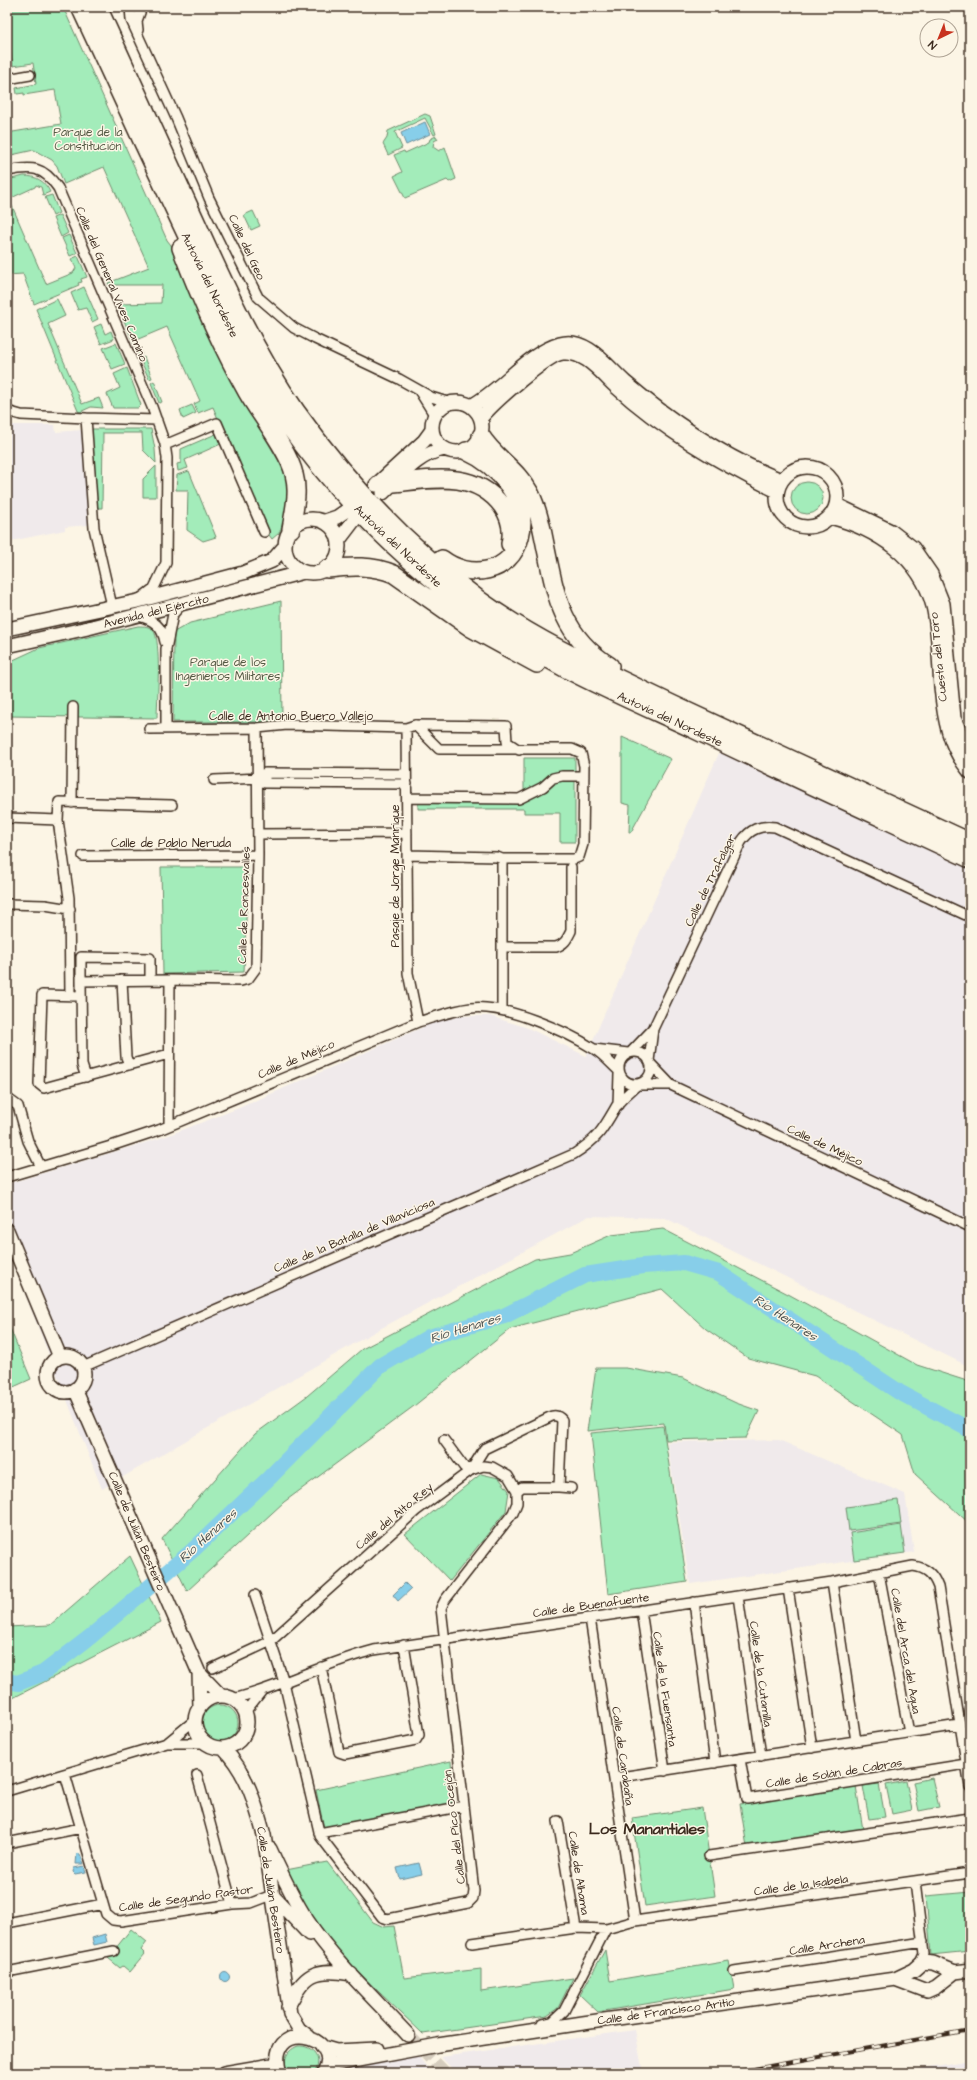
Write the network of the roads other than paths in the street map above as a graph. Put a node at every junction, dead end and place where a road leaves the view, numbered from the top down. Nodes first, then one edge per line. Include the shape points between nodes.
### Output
1 (80, 7) edge
2 (98, 7) edge
3 (130, 7) edge
4 (142, 7) edge
5 (139, 37) junction
6 (30, 75) dead end
7 (7, 79) edge
8 (137, 132) junction
9 (7, 171) edge
10 (250, 335) junction
11 (417, 388) junction
12 (451, 403) junction
13 (471, 406) junction
14 (7, 411) edge
15 (435, 416) junction
16 (90, 418) junction
17 (481, 418) junction
18 (157, 420) junction
19 (432, 430) junction
20 (481, 436) junction
21 (165, 445) junction
22 (444, 449) junction
23 (466, 451) junction
24 (779, 485) junction
25 (384, 487) junction
26 (836, 505) junction
27 (830, 517) junction
28 (325, 521) junction
29 (291, 529) junction
30 (264, 532) dead end
31 (339, 540) junction
32 (285, 546) junction
33 (498, 565) junction
34 (327, 569) junction
35 (304, 572) junction
36 (138, 601) junction
37 (182, 604) junction
38 (112, 606) junction
39 (135, 615) junction
40 (8, 629) edge
41 (8, 647) edge
42 (166, 649) junction
43 (73, 707) dead end
44 (415, 725) junction
45 (166, 728) junction
46 (257, 728) junction
47 (406, 728) junction
48 (149, 729) dead end
49 (723, 744) junction
50 (520, 751) junction
51 (970, 756) edge
52 (970, 772) edge
53 (584, 776) junction
54 (261, 778) junction
55 (407, 779) junction
56 (214, 780) dead end
57 (407, 798) junction
58 (72, 803) junction
59 (172, 804) dead end
60 (881, 809) junction
61 (7, 818) edge
62 (58, 820) junction
63 (407, 833) junction
64 (258, 834) junction
65 (970, 842) edge
66 (258, 855) junction
67 (408, 855) junction
68 (83, 856) dead end
69 (502, 859) junction
70 (970, 859) edge
71 (970, 866) edge
72 (571, 867) dead end
73 (7, 904) edge
74 (70, 909) junction
75 (970, 917) edge
76 (502, 947) junction
77 (122, 980) junction
78 (150, 980) junction
79 (170, 980) junction
80 (81, 981) junction
81 (70, 996) junction
82 (82, 996) junction
83 (502, 1010) junction
84 (418, 1022) junction
85 (653, 1029) junction
86 (594, 1049) junction
87 (629, 1053) junction
88 (169, 1054) junction
89 (650, 1062) junction
90 (129, 1065) junction
91 (619, 1072) junction
92 (86, 1077) junction
93 (638, 1085) junction
94 (671, 1085) junction
95 (7, 1098) edge
96 (618, 1105) junction
97 (170, 1125) junction
98 (40, 1167) junction
99 (7, 1177) edge
100 (970, 1226) edge
101 (7, 1230) edge
102 (60, 1357) junction
103 (83, 1368) junction
104 (75, 1389) junction
105 (444, 1440) dead end
106 (471, 1470) junction
107 (559, 1487) junction
108 (571, 1488) dead end
109 (517, 1491) junction
110 (880, 1573) junction
111 (832, 1582) junction
112 (788, 1588) junction
113 (255, 1595) dead end
114 (738, 1596) junction
115 (694, 1602) junction
116 (641, 1610) junction
117 (590, 1618) junction
118 (444, 1639) junction
119 (271, 1641) junction
120 (404, 1646) junction
121 (321, 1667) junction
122 (213, 1668) dead end
123 (199, 1673) junction
124 (284, 1682) junction
125 (261, 1692) junction
126 (227, 1698) junction
127 (200, 1707) junction
128 (245, 1712) junction
129 (195, 1720) junction
130 (959, 1725) junction
131 (909, 1733) junction
132 (241, 1739) junction
133 (856, 1741) junction
134 (167, 1743) junction
135 (205, 1743) junction
136 (223, 1748) junction
137 (812, 1748) junction
138 (761, 1756) junction
139 (740, 1759) junction
140 (716, 1763) junction
141 (966, 1764) junction
142 (241, 1770) junction
143 (665, 1771) junction
144 (65, 1774) junction
145 (197, 1775) dead end
146 (614, 1778) junction
147 (970, 1787) edge
148 (7, 1792) edge
149 (464, 1806) junction
150 (970, 1818) edge
151 (558, 1821) dead end
152 (81, 1828) junction
153 (319, 1833) junction
154 (264, 1835) junction
155 (7, 1843) edge
156 (709, 1856) dead end
157 (970, 1873) edge
158 (915, 1882) junction
159 (272, 1895) junction
160 (103, 1904) junction
161 (232, 1904) junction
162 (636, 1921) junction
163 (7, 1923) edge
164 (576, 1928) junction
165 (606, 1929) junction
166 (923, 1942) junction
167 (472, 1943) dead end
168 (114, 1951) dead end
169 (924, 1963) junction
170 (970, 1970) edge
171 (734, 1971) dead end
172 (7, 1972) edge
173 (954, 1972) junction
174 (351, 1974) junction
175 (895, 1979) junction
176 (939, 1984) junction
177 (919, 1988) junction
178 (289, 2010) junction
179 (525, 2032) junction
180 (408, 2034) tunnel mouth
181 (309, 2037) junction
182 (285, 2044) junction
183 (438, 2045) junction
184 (322, 2046) junction
185 (278, 2069) edge
186 (970, 2071) edge
187 (224, 2073) edge
188 (325, 2073) edge
189 (964, 2073) edge

1 - 8 highway, Autovía del Nordeste
2 - 10 highway, Autovía del Nordeste
3 - 5 street, Calle del Geo via 131,20
4 - 5 street, Calle del Geo via 137,21
5 - 11 street, Calle del Geo via 210,198 258,297 294,328
6 - 7 street
8 - 29 highway via 154,184 211,323 238,375 287,456 294,474 296,503
8 - 49 highway, Autovía del Nordeste via 213,293 268,395 324,471 377,529 436,583 498,629 566,669
9 - 18 street, Calle del General Vives Camino via 30,167 38,169 53,180 58,188
10 - 33 highway via 341,459 410,532 448,563 461,570 476,572
10 - 60 highway, Autovía del Nordeste via 295,409 355,485 409,540 482,601 540,639
11 - 12 street, Calle del Geo via 431,397
11 - 15 street
12 - 13 street via 458,402
12 - 15 street via 444,406
13 - 17 street
13 - 24 street via 487,397 543,351 561,344 579,345 592,351 625,382 669,417 720,451
14 - 16 street via 21,415
15 - 19 street
16 - 18 street
16 - 38 street via 94,528
17 - 20 street
17 - 24 street via 548,359 563,353 576,355 587,360 663,425 715,459
18 - 21 street, Calle del General Vives Camino
19 - 22 street via 434,438
19 - 25 street
20 - 23 street via 478,442
20 - 60 highway via 530,492 539,515 560,608 572,631 589,651 626,674 841,775
21 - 30 street via 217,423
21 - 36 street, Calle del General Vives Camino via 166,563 154,588
22 - 23 street
22 - 25 street via 422,457
23 - 33 highway via 482,459 498,474 512,492 520,510 522,530 518,544 511,555
24 - 26 street via 792,470 806,466 820,469 834,484 837,491
24 - 27 street via 777,501 780,510 794,524 813,527
25 - 33 highway via 452,478 473,483 489,492 504,509 512,530 510,545
26 - 27 street
26 - 51 street via 891,531 913,548 932,574 943,604 954,718
27 - 52 street, Cuesta del Toro via 847,521 886,540 907,558 923,579 933,606 944,720 963,764
28 - 29 street via 310,518
28 - 31 street
28 - 31 street via 351,515
29 - 32 street
31 - 34 street via 340,547 336,560
32 - 35 street via 289,561
32 - 36 street, Avenida del Ejército via 272,561 258,568
34 - 35 street via 316,573
34 - 49 highway via 361,566 384,569 471,628 522,656 657,719
35 - 37 street, Avenida del Ejército
36 - 38 street, Avenida del Ejército
37 - 39 street, Avenida del Ejército
37 - 42 street via 173,614
38 - 40 street, Avenida del Ejército
39 - 41 street, Avenida del Ejército
39 - 42 street via 153,620 159,626
42 - 45 street
43 - 58 street
44 - 47 street, Calle de Antonio Buero Vallejo
44 - 50 street via 439,749
44 - 50 street, Calle de Antonio Buero Vallejo via 506,726 507,742
45 - 46 street, Calle de Antonio Buero Vallejo
45 - 48 street, Calle de Antonio Buero Vallejo
46 - 47 street, Calle de Antonio Buero Vallejo via 287,725
46 - 54 street, Calle de Roncesvalles
47 - 55 street, Pasaje de Jorge Manrique
49 - 60 highway, Autovía del Nordeste
50 - 53 street via 577,751 583,759
53 - 57 street via 553,778 543,787 519,799
53 - 69 street via 583,844 579,857
54 - 55 street via 264,783
54 - 56 street
54 - 64 street, Calle de Roncesvalles
55 - 57 street, Pasaje de Jorge Manrique
57 - 63 street, Pasaje de Jorge Manrique
58 - 59 street
58 - 62 street via 59,802
60 - 65 highway, Autovía del Nordeste
60 - 70 highway, Autovía del Nordeste
60 - 71 highway via 940,852
61 - 62 street
62 - 74 street
63 - 64 street
63 - 67 street, Pasaje de Jorge Manrique
64 - 66 street, Calle de Roncesvalles
66 - 68 street, Calle de Pablo Neruda
66 - 79 street, Calle de Roncesvalles via 256,968 248,979 241,981
67 - 69 street
67 - 84 street, Pasaje de Jorge Manrique via 408,973
69 - 76 street
72 - 76 street via 571,931 566,941 556,947
73 - 74 street
74 - 81 street
75 - 85 street, Calle de Trafalgar via 775,827 756,828 740,842
76 - 83 street
77 - 78 street, Calle de Roncesvalles
77 - 80 street, Calle de Roncesvalles
77 - 90 street via 126,1057
78 - 79 street, Calle de Roncesvalles
78 - 80 street via 150,958 81,958
79 - 88 street
80 - 82 street
81 - 82 street
81 - 92 street via 42,995 39,1084 44,1088
82 - 92 street via 82,1065
83 - 84 street, Calle de Méjico via 472,1008
83 - 86 street, Calle de Méjico via 548,1026
84 - 97 street, Calle de Méjico
85 - 87 street, Calle de Trafalgar
85 - 89 street, Calle de Trafalgar
86 - 87 street, Calle de Méjico
86 - 91 street, Calle de Méjico
87 - 89 street via 644,1054
87 - 91 street via 620,1060
88 - 90 street
88 - 97 street
89 - 93 street via 651,1074
89 - 94 street, Calle de Méjico
90 - 92 street
91 - 93 street via 628,1084
91 - 96 street, Calle de la Batalla de Villaviciosa
93 - 94 street, Calle de Méjico
93 - 96 street, Calle de la Batalla de Villaviciosa
94 - 100 street, Calle de Méjico
95 - 98 street via 18,1106 28,1141
96 - 103 street, Calle de la Batalla de Villaviciosa via 601,1132 589,1145 574,1154
97 - 98 street, Calle de Méjico
98 - 99 street, Calle de Méjico
101 - 102 street
102 - 103 street via 71,1357
102 - 104 street via 53,1362 49,1370 50,1382 65,1392
103 - 104 street via 83,1379
104 - 123 street, Calle de Julián Besteiro
105 - 106 street via 464,1467
106 - 107 street via 484,1449 556,1415 562,1420
106 - 109 street via 484,1466 501,1471 510,1478
106 - 119 street, Calle del Alto Rey via 416,1511
107 - 108 street
107 - 109 street via 522,1487
109 - 118 street via 517,1503 513,1513 442,1605
110 - 111 street, Calle de Buenafuente
110 - 130 street, Calle de Buenafuente via 913,1566 922,1567 934,1577 938,1587
110 - 131 street, Calle del Arca del Agua
111 - 112 street, Calle de Buenafuente
111 - 133 street
112 - 114 street, Calle de Buenafuente
112 - 137 street
113 - 119 street, Calle del Pico Ocejón
114 - 115 street, Calle de Buenafuente
114 - 138 street, Calle de la Cutamilla
115 - 116 street, Calle de Buenafuente
115 - 140 street
116 - 117 street, Calle de Buenafuente
116 - 143 street, Calle de la Fuensanta
117 - 118 street, Calle de Buenafuente
117 - 146 street, Calle de Carabaña
118 - 120 street, Calle de Buenafuente
118 - 149 street, Calle del Pico Ocejón
119 - 122 street, Calle del Alto Rey
119 - 124 street, Calle del Pico Ocejón
120 - 121 street, Calle de Buenafuente via 374,1650
120 - 121 street via 419,1735 416,1740 345,1754 339,1752
121 - 124 street, Calle de Buenafuente
123 - 126 street, Calle de Julián Besteiro
123 - 127 street, Calle de Julián Besteiro
124 - 125 street, Calle de Buenafuente
124 - 153 street, Calle del Pico Ocejón
125 - 126 street, Calle de Buenafuente
125 - 128 street, Calle de Buenafuente
126 - 127 street via 209,1699
126 - 128 street via 240,1705
127 - 129 street
128 - 132 street via 247,1723
129 - 134 street
129 - 135 street via 198,1733
130 - 131 street
130 - 141 street
131 - 133 street
132 - 136 street via 236,1744
132 - 142 street, Calle de Julián Besteiro
133 - 137 street
134 - 135 street
134 - 144 street
135 - 136 street
136 - 142 street, Calle de Julián Besteiro
137 - 138 street
138 - 139 street
139 - 140 street
139 - 141 street, Calle de Solán de Cabras via 747,1799
140 - 143 street
141 - 147 street
142 - 154 street, Calle de Julián Besteiro
143 - 146 street
144 - 148 street
144 - 152 street, Calle de Segundo Pastor
145 - 161 street
146 - 162 street, Calle de Carabaña
149 - 153 street
149 - 153 street, Calle del Pico Ocejón via 474,1893 468,1903 462,1906 388,1919 382,1917
150 - 156 street
151 - 164 street, Calle de Alhama
152 - 155 street
152 - 160 street, Calle de Segundo Pastor
154 - 159 street, Calle de Julián Besteiro
154 - 174 street via 307,1919
157 - 158 street, Calle de la Isabela
158 - 162 street, Calle de la Isabela
158 - 166 street
159 - 161 street, Calle de Segundo Pastor via 251,1903
159 - 174 street via 335,1961
159 - 178 street, Calle de Julián Besteiro
160 - 161 street, Calle de Segundo Pastor via 106,1914 121,1922
160 - 163 street
162 - 165 street, Calle de la Isabela
164 - 165 street, Calle de la Isabela
164 - 167 street, Calle de la Isabela
165 - 179 street via 564,2011 552,2022
166 - 169 street
166 - 171 street, Calle Archena
168 - 172 street
169 - 173 street
169 - 175 street, Calle de Francisco Aritio
169 - 176 street via 941,1975
169 - 177 street via 913,1982
170 - 173 street
173 - 176 street, Calle de Francisco Aritio
174 - 178 street via 324,1970 311,1975 301,1984
174 - 180 street
175 - 177 street, Calle de Francisco Aritio
175 - 179 street, Calle de Francisco Aritio
176 - 177 street, Calle de Francisco Aritio via 928,1991
178 - 181 street, Calle de Julián Besteiro via 299,2029
178 - 182 street, Calle de Julián Besteiro
179 - 183 street, Calle de Francisco Aritio
181 - 182 street via 294,2037
181 - 184 street, Calle de Julián Besteiro
182 - 185 street, Calle de Julián Besteiro via 278,2055
183 - 184 street, Calle de Francisco Aritio via 347,2051 336,2051
183 - 188 street, Calle de Francisco Aritio via 336,2064
184 - 188 street via 327,2062
185 - 187 street
186 - 189 street

